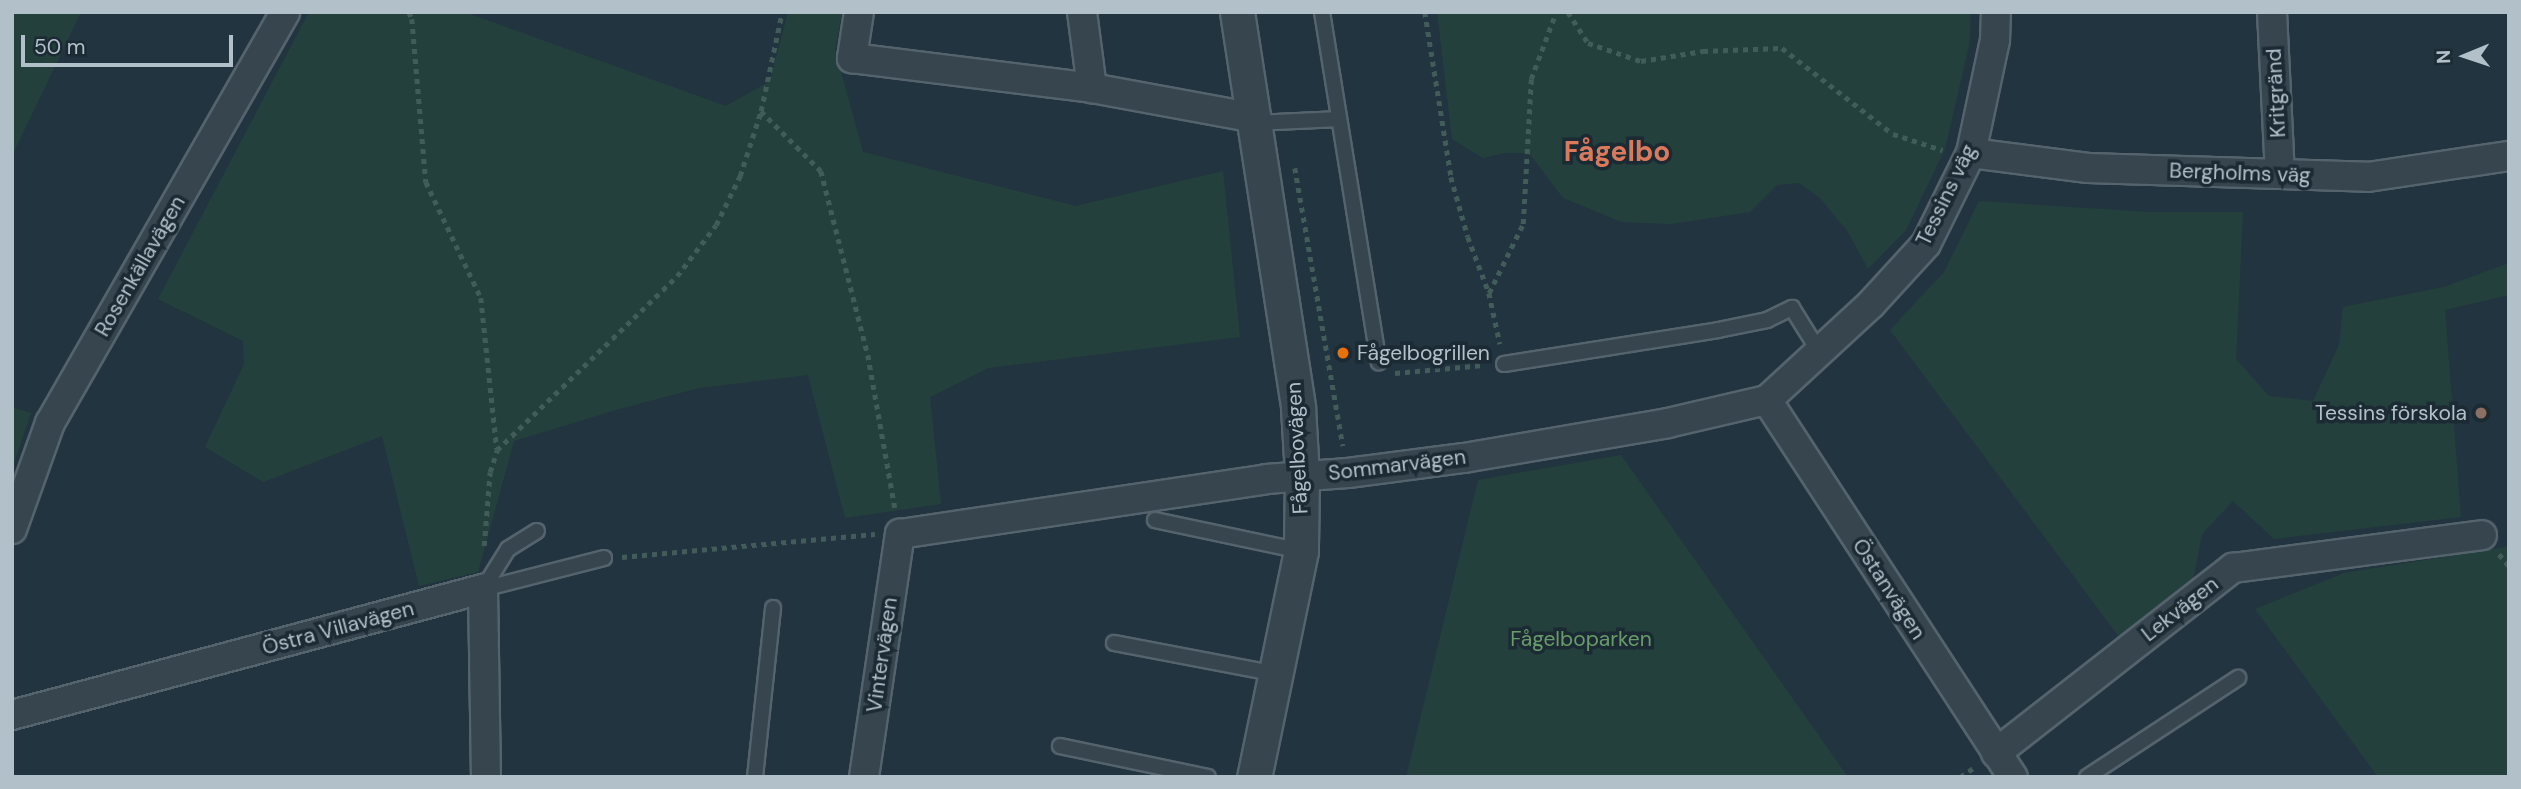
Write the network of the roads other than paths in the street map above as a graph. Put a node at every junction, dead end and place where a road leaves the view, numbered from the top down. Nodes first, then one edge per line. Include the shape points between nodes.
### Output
1 (285, 12) edge
2 (859, 12) edge
3 (1083, 12) edge
4 (1237, 12) edge
5 (1322, 12) edge
6 (1996, 12) edge
7 (2272, 12) edge
8 (1092, 88) junction
9 (1338, 119) junction
10 (1266, 121) junction
11 (1971, 153) junction
12 (2509, 156) edge
13 (2280, 174) junction
14 (1820, 353) junction
15 (1379, 362) road end
16 (1504, 364) road end
17 (1767, 400) junction
18 (1302, 475) junction
19 (1155, 520) dead end
20 (12, 529) edge
21 (537, 531) dead end
22 (900, 534) joint
23 (2482, 535) dead end
24 (1301, 551) junction
25 (604, 558) road end
26 (483, 589) junction
27 (773, 608) dead end
28 (1114, 643) dead end
29 (1276, 674) junction
30 (2238, 678) dead end
31 (12, 715) edge
32 (1060, 746) dead end
33 (1996, 753) junction
34 (486, 777) edge
35 (755, 777) edge
36 (864, 777) edge
37 (1208, 777) edge
38 (1254, 777) edge
39 (2013, 777) edge
40 (2087, 777) edge

1 - 20 street, Rosenkällavägen via 50,423
2 - 8 street via 852,58
3 - 8 street
4 - 10 street, Fågelbovägen
5 - 9 lane
6 - 11 street, Tessins väg via 1995,40
7 - 13 street, Kritgränd
8 - 10 street
9 - 10 lane
9 - 15 lane
10 - 18 street, Fågelbovägen
11 - 13 street, Bergholms väg via 2088,168
11 - 14 street, Tessins väg via 1926,244
12 - 13 street, Bergholms väg via 2368,177
14 - 16 lane via 1792,308 1767,320 1718,330
14 - 17 street, Tessins väg
17 - 18 street, Sommarvägen via 1668,424 1464,458
17 - 33 street, Östanvägen
18 - 22 street, Sommarvägen
18 - 24 street, Fågelbovägen
19 - 24 lane
21 - 26 lane via 508,549
22 - 36 street, Vintervägen
23 - 33 street, Lekvägen via 2233,568
24 - 29 street, Fågelbovägen
25 - 26 lane
26 - 31 street, Östra Villavägen
26 - 34 street
27 - 35 lane
28 - 29 lane
29 - 38 street, Fågelbovägen
30 - 40 lane
32 - 37 lane
33 - 39 street, Östanvägen

